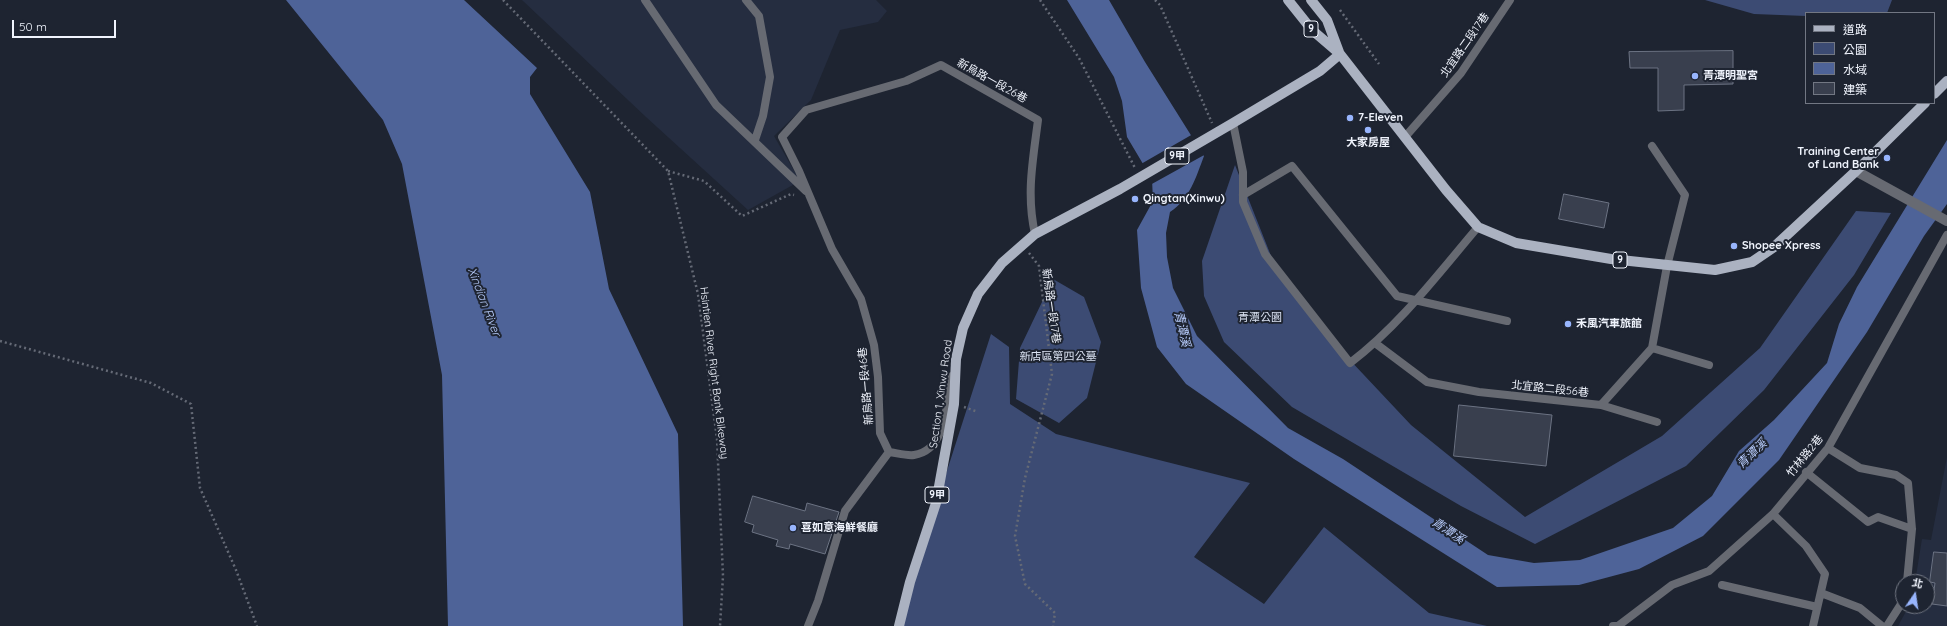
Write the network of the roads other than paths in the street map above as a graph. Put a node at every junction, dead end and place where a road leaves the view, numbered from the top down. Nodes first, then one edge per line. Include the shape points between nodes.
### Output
1 (645, 0) edge
2 (746, 0) edge
3 (1288, 0) edge
4 (1311, 0) edge
5 (1510, 0) edge
6 (1340, 54) junction
7 (1947, 81) edge
8 (1935, 93) edge
9 (1924, 104) edge
10 (1234, 123) junction
11 (1405, 137) junction
12 (755, 140) junction
13 (1652, 146) dead end
14 (1856, 171) junction
15 (809, 194) junction
16 (1242, 194) junction
17 (1947, 221) edge
18 (1478, 227) junction
19 (1035, 234) junction
20 (1947, 235) edge
21 (1667, 266) junction
22 (1418, 300) junction
23 (1506, 321) dead end
24 (1375, 342) junction
25 (1652, 348) junction
26 (956, 359) junction
27 (1709, 365) dead end
28 (1601, 405) junction
29 (1657, 422) dead end
30 (1828, 448) junction
31 (889, 452) junction
32 (1806, 472) junction
33 (1773, 514) junction
34 (1912, 529) junction
35 (1908, 574) edge
36 (1722, 585) dead end
37 (1821, 593) junction
38 (1817, 607) junction
39 (1895, 614) edge
40 (808, 626) edge
41 (899, 626) edge
42 (1613, 626) edge
43 (1813, 626) edge
44 (1882, 626) edge
45 (1887, 626) edge

1 - 12 lane via 716,104
2 - 12 lane via 759,16 770,77 763,116
3 - 6 main road, 9 via 1312,30
4 - 6 main road, 9 via 1327,20
5 - 11 lane, 北宜路二段17巷 via 1461,73
6 - 10 main road, 9甲 via 1320,71
6 - 11 main road, 9
7 - 8 main road
9 - 14 main road, 9
10 - 16 lane via 1243,172
10 - 19 main road, Section 1, Xinwu Road / 9甲 via 1140,178
11 - 18 main road, 9
12 - 15 lane
13 - 21 lane via 1685,194
14 - 17 street
14 - 21 main road, 9 via 1774,247 1752,262 1715,270
15 - 19 lane, 新烏路一段26巷 via 800,170 782,137 806,110 906,81 941,65 1038,120 1030,188 1030,212
15 - 31 lane, 新烏路一段46巷 via 832,249 861,299 874,345 880,433
16 - 22 lane via 1292,166 1397,296
16 - 24 lane via 1265,254 1350,363
18 - 21 main road, 9 via 1516,243
18 - 22 lane
19 - 26 main road, Section 1, Xinwu Road / 9甲 via 1002,263 978,294 962,328
20 - 30 lane, 竹林路2巷
21 - 25 lane
22 - 23 lane
22 - 24 lane
24 - 28 lane, 北宜路二段56巷 via 1427,382 1479,392
25 - 27 lane
25 - 28 lane, 北宜路二段56巷
26 - 31 lane via 941,433 930,449 914,455
26 - 41 main road, Section 1, Xinwu Road / 9甲 via 954,404 936,503 910,582
28 - 29 lane
30 - 32 lane, 竹林路2巷
30 - 34 lane via 1860,468 1896,475 1908,483
31 - 40 lane via 845,511
32 - 33 lane, 竹林路2巷
32 - 34 lane via 1868,522 1878,517
33 - 37 lane via 1806,546 1825,574
33 - 42 lane, 竹林路2巷 via 1709,571 1672,585 1618,626
34 - 35 lane
36 - 38 lane
37 - 38 lane
37 - 44 lane via 1860,608
38 - 43 lane
39 - 45 lane

